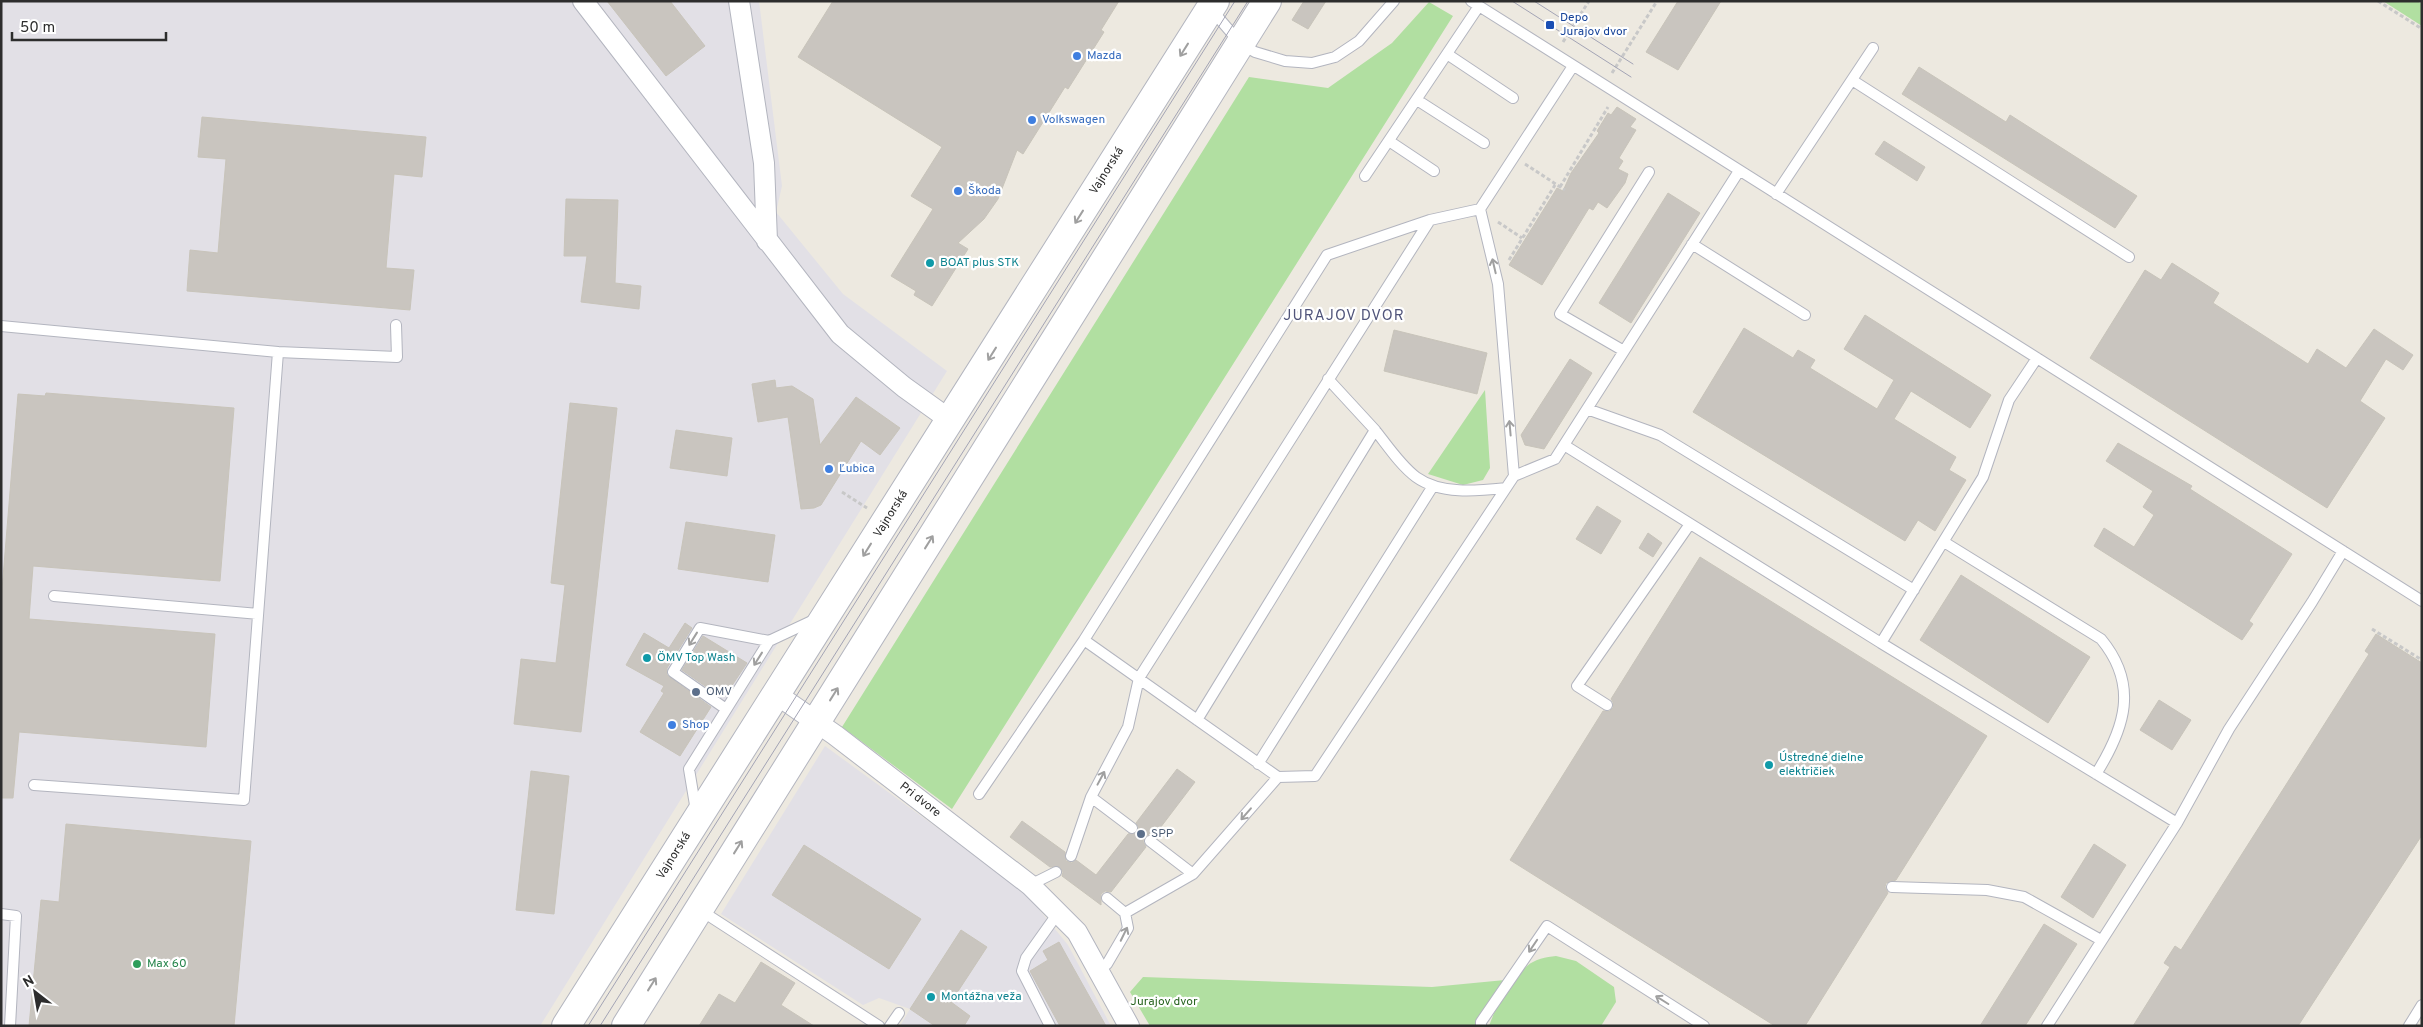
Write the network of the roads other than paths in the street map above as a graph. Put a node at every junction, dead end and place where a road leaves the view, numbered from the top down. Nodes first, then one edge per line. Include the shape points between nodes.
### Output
1 (583, 1) edge
2 (739, 1) edge
3 (1267, 1) edge
4 (1394, 1) edge
5 (1475, 4) edge
6 (1213, 5) edge
7 (1241, 44) junction
8 (1873, 48) dead end
9 (1447, 54) junction
10 (1574, 66) junction
11 (1852, 80) junction
12 (1513, 98) dead end
13 (1417, 100) junction
14 (1389, 141) junction
15 (1484, 143) dead end
16 (1434, 171) dead end
17 (1739, 171) junction
18 (1649, 172) dead end
19 (1365, 176) dead end
20 (1776, 194) junction
21 (1480, 210) junction
22 (1430, 220) junction
23 (767, 241) junction
24 (1692, 244) junction
25 (2129, 256) dead end
26 (1804, 315) dead end
27 (396, 325) dead end
28 (1, 326) edge
29 (1624, 350) junction
30 (278, 352) junction
31 (2037, 358) junction
32 (1328, 380) junction
33 (1587, 409) junction
34 (950, 420) junction
35 (1375, 430) junction
36 (1564, 446) junction
37 (1514, 476) junction
38 (1433, 486) junction
39 (1506, 488) junction
40 (1690, 524) junction
41 (1944, 542) junction
42 (2343, 551) junction
43 (1914, 590) junction
44 (54, 596) dead end
45 (2422, 601) edge
46 (258, 614) junction
47 (826, 615) junction
48 (1084, 640) junction
49 (769, 641) junction
50 (1881, 643) junction
51 (1139, 678) junction
52 (776, 694) junction
53 (1607, 705) dead end
54 (726, 709) junction
55 (1197, 720) junction
56 (816, 722) junction
57 (1258, 764) junction
58 (2096, 774) junction
59 (1278, 777) junction
60 (34, 785) dead end
61 (979, 794) dead end
62 (1091, 797) junction
63 (697, 819) junction
64 (2177, 823) junction
65 (1132, 828) dead end
66 (1150, 841) dead end
67 (1071, 856) dead end
68 (1056, 872) dead end
69 (1193, 874) junction
70 (1030, 885) junction
71 (1892, 887) dead end
72 (1107, 898) dead end
73 (699, 909) junction
74 (1058, 913) junction
75 (1125, 913) junction
76 (1, 914) edge
77 (2101, 940) junction
78 (1099, 970) junction
79 (2422, 1005) edge
80 (899, 1013) dead end
81 (10, 1026) edge
82 (566, 1026) edge
83 (626, 1026) edge
84 (879, 1026) edge
85 (890, 1026) edge
86 (1050, 1026) edge
87 (1129, 1026) edge
88 (1481, 1026) edge
89 (1704, 1026) edge
90 (2047, 1026) edge
91 (2409, 1026) edge

1 - 23 street
2 - 23 street via 764,163
3 - 7 main road
4 - 7 lane via 1359,42 1335,58 1312,63 1285,61
5 - 9 lane
5 - 10 lane
6 - 7 lane
6 -> 34 main road, Vajnorská
56 -> 7 main road
8 - 11 lane
9 - 12 lane
9 - 13 lane
10 - 17 lane
10 - 21 lane
11 - 20 lane
11 - 25 lane
13 - 14 lane
13 - 15 lane
14 - 16 lane
14 - 19 lane
17 - 20 lane
17 - 24 lane
18 - 29 lane via 1560,314
20 - 31 lane
21 - 22 lane
37 -> 21 lane via 1498,284
22 - 32 lane
22 - 48 lane via 1327,255
23 - 34 street via 786,261 840,334
24 - 26 lane
24 - 29 lane
27 - 30 lane via 397,357
28 - 30 lane
29 - 33 lane
30 - 46 lane
31 - 41 lane via 2009,400 1983,478
31 - 42 lane
32 - 35 lane
32 - 51 lane
33 - 36 lane
33 - 43 lane via 1660,435
34 -> 47 main road, Vajnorská
35 - 38 lane via 1415,476
35 - 55 lane
36 - 37 lane via 1555,459
36 - 40 lane
37 - 39 lane
38 - 39 lane via 1474,491
38 - 57 lane
39 - 59 lane via 1315,776
40 - 50 lane
40 - 53 lane via 1577,686
41 - 43 lane
41 - 58 lane via 2101,639 2110,650 2122,682 2124,710 2116,741
42 - 45 lane
42 - 64 lane via 2228,728
43 - 50 lane
44 - 46 lane
46 - 60 lane via 244,800
47 - 49 lane
47 - 52 main road, Vajnorská
48 - 51 lane
48 - 61 lane
49 -> 54 lane
49 -> 54 lane via 700,628 672,672
50 - 58 lane
51 - 55 lane
62 -> 51 lane via 1128,727
52 - 56 street, Pri dvore
52 - 63 main road, Vajnorská
54 - 63 lane via 689,769
55 - 57 lane
56 - 70 street, Pri dvore
73 -> 56 main road
57 - 59 lane
58 - 64 lane
59 -> 69 lane
62 - 65 lane
62 - 67 lane
63 - 82 main road, Vajnorská
64 - 77 lane
66 - 69 lane
68 - 70 lane
69 - 75 lane
70 - 74 street, Pri dvore
71 - 77 lane via 1987,890 2024,897
72 - 75 lane
83 -> 73 main road
73 - 84 lane
74 - 78 street, Pri dvore via 1077,932
74 - 86 lane via 1026,958 1022,971
78 -> 75 lane via 1107,964 1128,928
76 - 81 lane via 16,916
77 - 90 lane
78 - 87 street, Pri dvore
79 - 91 lane
80 - 85 lane
89 -> 88 lane via 1547,926

